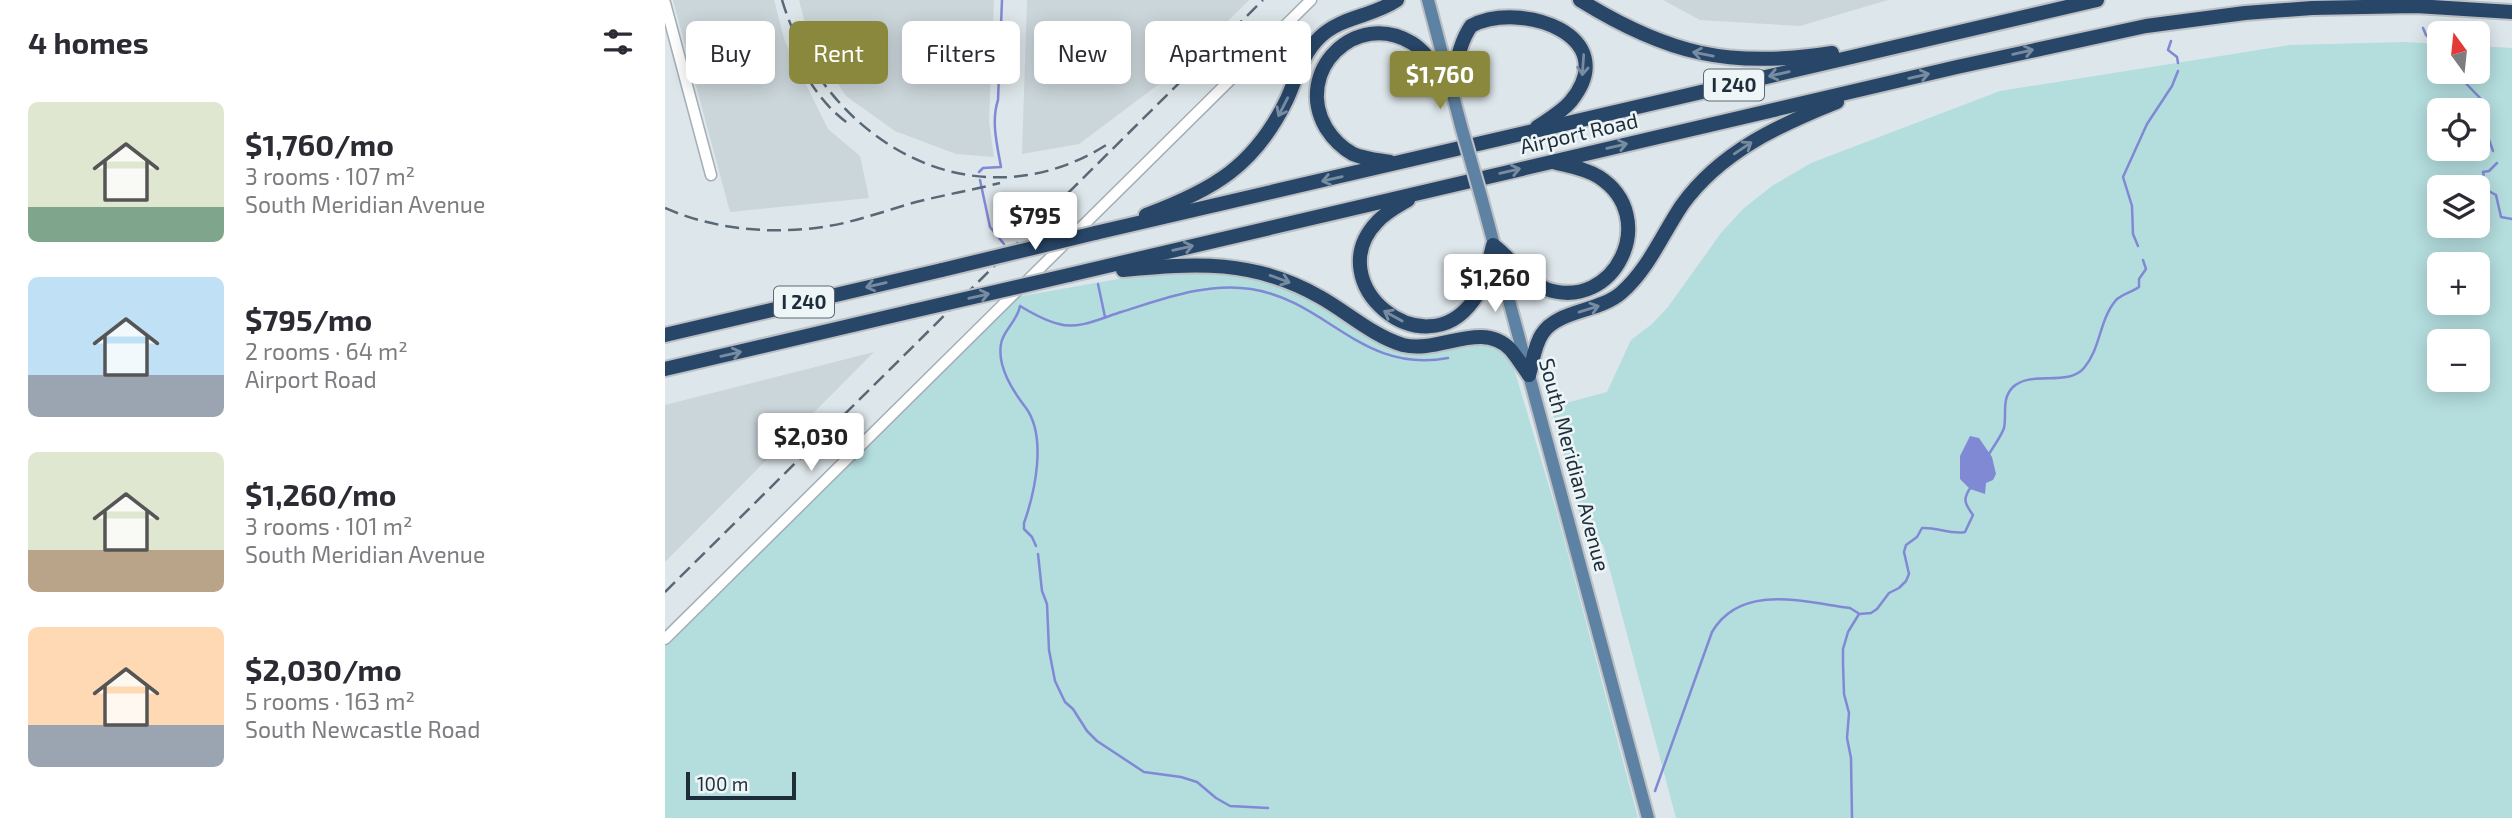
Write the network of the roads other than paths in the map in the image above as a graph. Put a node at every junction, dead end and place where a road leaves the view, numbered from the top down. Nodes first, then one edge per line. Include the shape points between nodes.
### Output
1 (1311, 0) edge
2 (1397, 0) edge
3 (1428, 0) edge
4 (1580, 0) edge
5 (2097, 0) edge
6 (1507, 2) dead end
7 (665, 3) edge
8 (2512, 12) edge
9 (1565, 16) dead end
10 (1940, 36) junction
11 (1880, 85) junction
12 (1451, 87) junction
13 (1527, 133) junction
14 (1551, 162) junction
15 (1398, 164) junction
16 (711, 175) dead end
17 (1422, 192) junction
18 (1121, 227) junction
19 (1493, 245) junction
20 (1069, 275) junction
21 (665, 335) edge
22 (665, 369) edge
23 (1529, 375) junction
24 (665, 639) edge
25 (1648, 818) edge

1 - 24 street
2 -> 18 highway via 1342,21 1319,37 1304,57 1269,130 1232,172 1191,198
3 - 12 main road, South Meridian Avenue
10 -> 4 highway via 1771,59 1714,56 1663,43
5 - 10 highway, Airport Road / I 240
6 - 12 highway via 1483,14 1472,26 1461,46
7 - 16 street
11 -> 8 highway, Airport Road / I 240 via 2095,36 2219,16 2374,6
9 -> 13 highway via 1585,55 1582,80 1562,110
10 -> 13 highway, Airport Road / I 240
14 -> 11 highway, Airport Road / I 240
23 -> 11 highway via 1543,331 1621,293 1685,201 1731,156 1793,119
12 - 15 highway via 1422,51 1385,34 1348,42 1327,61 1316,89 1321,119 1329,132 1350,152
12 - 19 main road, South Meridian Avenue, bridge
13 - 15 highway, Airport Road / I 240
17 -> 14 highway, Airport Road / I 240
14 - 19 highway via 1587,170 1616,193 1629,224 1627,246 1618,265 1591,287 1556,291 1532,281
15 -> 18 highway, Airport Road / I 240
19 -> 17 highway via 1480,290 1467,309 1425,326 1385,313 1364,283 1361,257 1365,243 1384,215
20 -> 17 highway, Airport Road / I 240
18 -> 21 highway, Airport Road / I 240, bridge
19 - 23 main road, South Meridian Avenue
22 -> 20 highway, Airport Road / I 240, bridge
20 -> 23 highway via 1189,264 1236,267 1300,287 1401,344 1421,347 1471,337 1491,338 1510,349
23 - 25 main road, South Meridian Avenue

